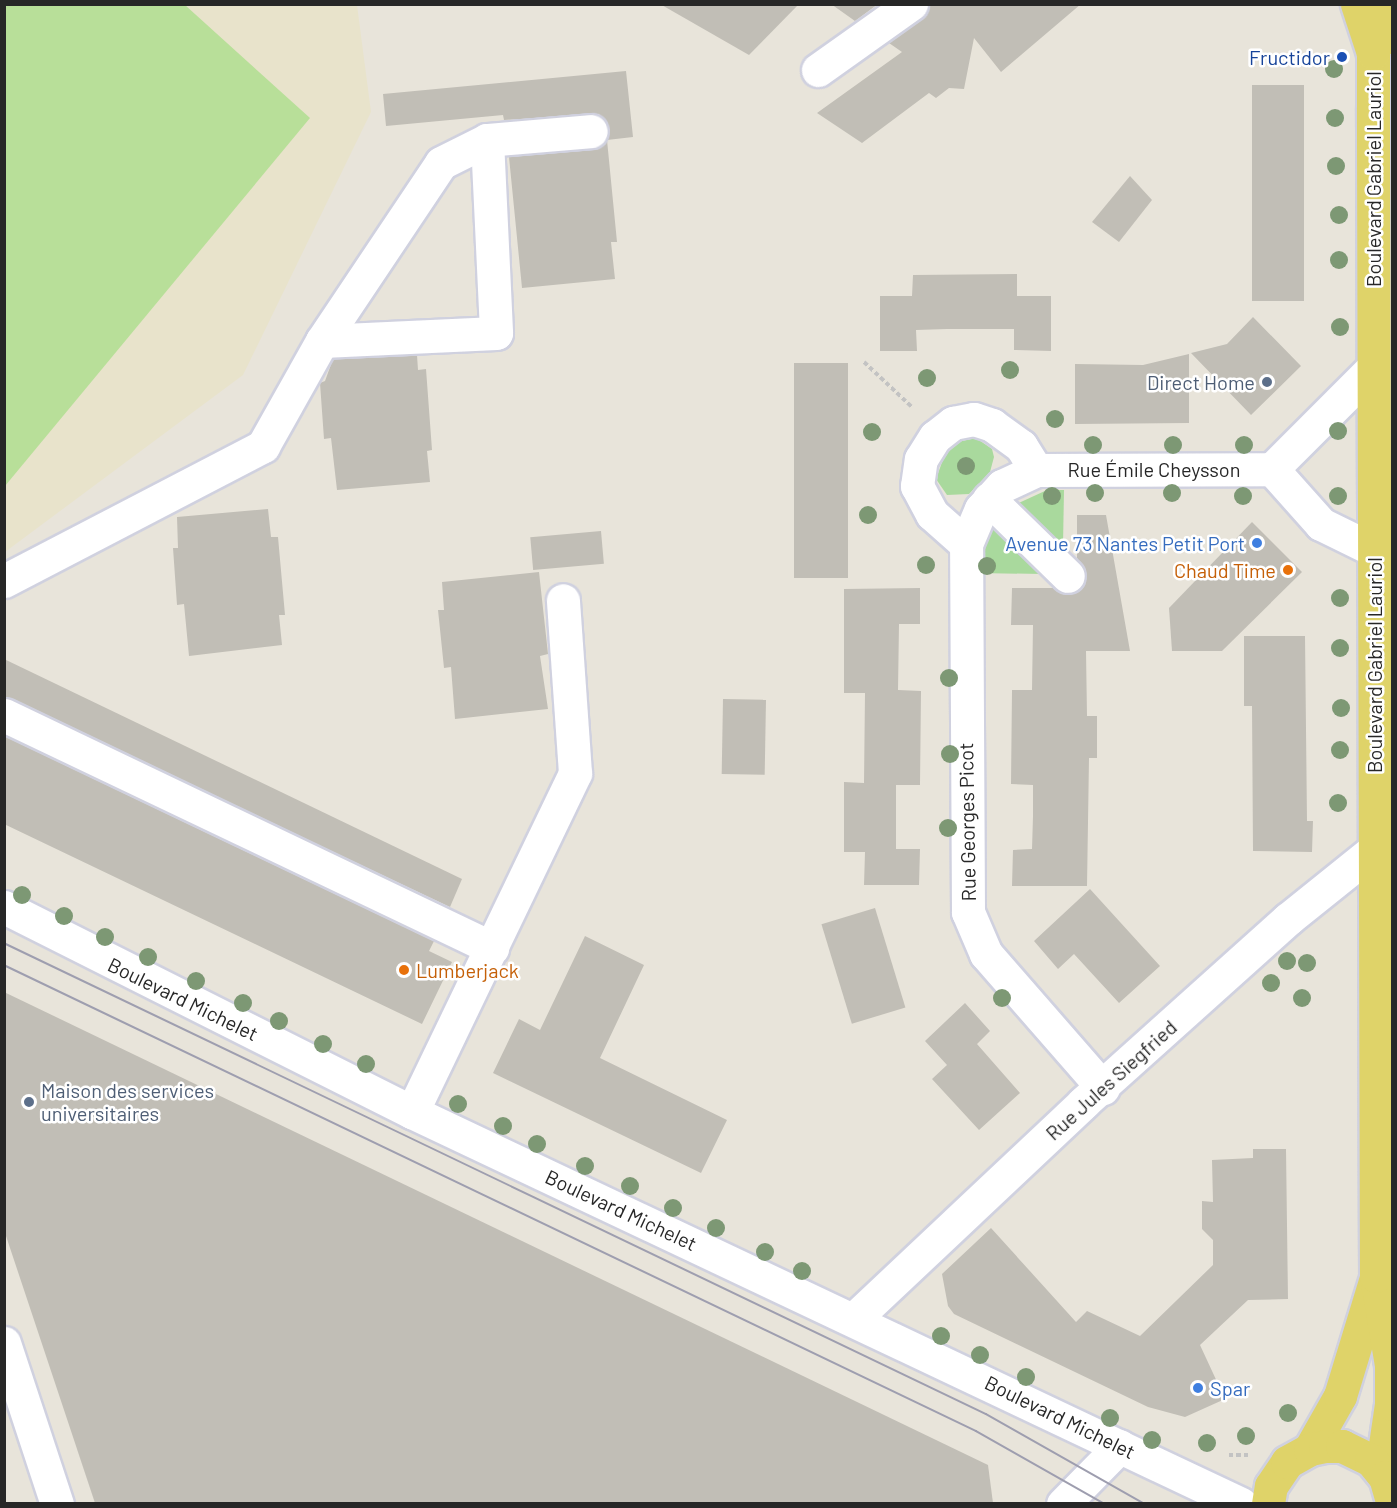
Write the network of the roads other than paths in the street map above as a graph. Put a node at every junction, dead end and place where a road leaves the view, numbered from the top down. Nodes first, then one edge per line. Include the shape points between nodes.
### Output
1 (910, 4) edge
2 (1357, 4) edge
3 (1387, 4) edge
4 (1373, 53) junction
5 (818, 70) dead end
6 (591, 131) dead end
7 (487, 140) junction
8 (322, 341) junction
9 (1373, 368) junction
10 (1272, 469) junction
11 (1036, 470) junction
12 (989, 499) junction
13 (966, 544) junction
14 (1380, 561) edge
15 (1068, 576) dead end
16 (4, 581) edge
17 (563, 600) dead end
18 (4, 716) edge
19 (1384, 844) edge
20 (12, 915) edge
21 (492, 948) junction
22 (1103, 1088) junction
23 (412, 1112) junction
24 (1377, 1276) junction
25 (854, 1319) junction
26 (4, 1343) edge
27 (1392, 1365) edge
28 (1120, 1446) junction
29 (1310, 1449) junction
30 (1387, 1487) edge
31 (50, 1502) edge
32 (1063, 1503) edge
33 (1241, 1503) edge
34 (1268, 1503) edge

1 - 5 street
2 - 4 main road, Boulevard Gabriel Lauriol
3 - 4 main road, Boulevard Gabriel Lauriol
4 - 9 main road, Boulevard Gabriel Lauriol
6 - 7 street
7 - 8 street via 441,163
7 - 8 street via 496,333
8 - 16 street via 263,446
9 - 10 street
9 - 14 main road, Boulevard Gabriel Lauriol
10 - 11 street, Rue Émile Cheysson
10 - 14 street via 1320,524
11 - 12 street, Rue Émile Cheysson via 1002,486
11 - 13 street via 1021,446 992,424 974,419 953,423 935,437 921,459 916,486 932,514
12 - 13 street, Rue Émile Cheysson via 971,526
12 - 15 street
13 - 22 street, Rue Georges Picot via 968,912 986,954
14 - 19 main road, Boulevard Gabriel Lauriol
17 - 21 street via 575,773
18 - 21 street
19 - 22 street, Rue Jules Siegfried via 1288,919
19 - 24 main road, Boulevard Gabriel Lauriol
20 - 23 street, Boulevard Michelet
21 - 23 street
22 - 25 street, Rue Jules Siegfried
23 - 25 street, Boulevard Michelet
24 - 27 main road, Boulevard Gabriel Lauriol
24 - 29 main road, Boulevard Gabriel Lauriol via 1340,1396
25 - 28 street, Boulevard Michelet
26 - 31 street
27 - 30 main road, Boulevard Gabriel Lauriol
28 - 32 street
28 - 33 street, Boulevard Michelet
29 - 30 main road via 1349,1449 1371,1460
29 - 34 main road via 1281,1470 1271,1486

